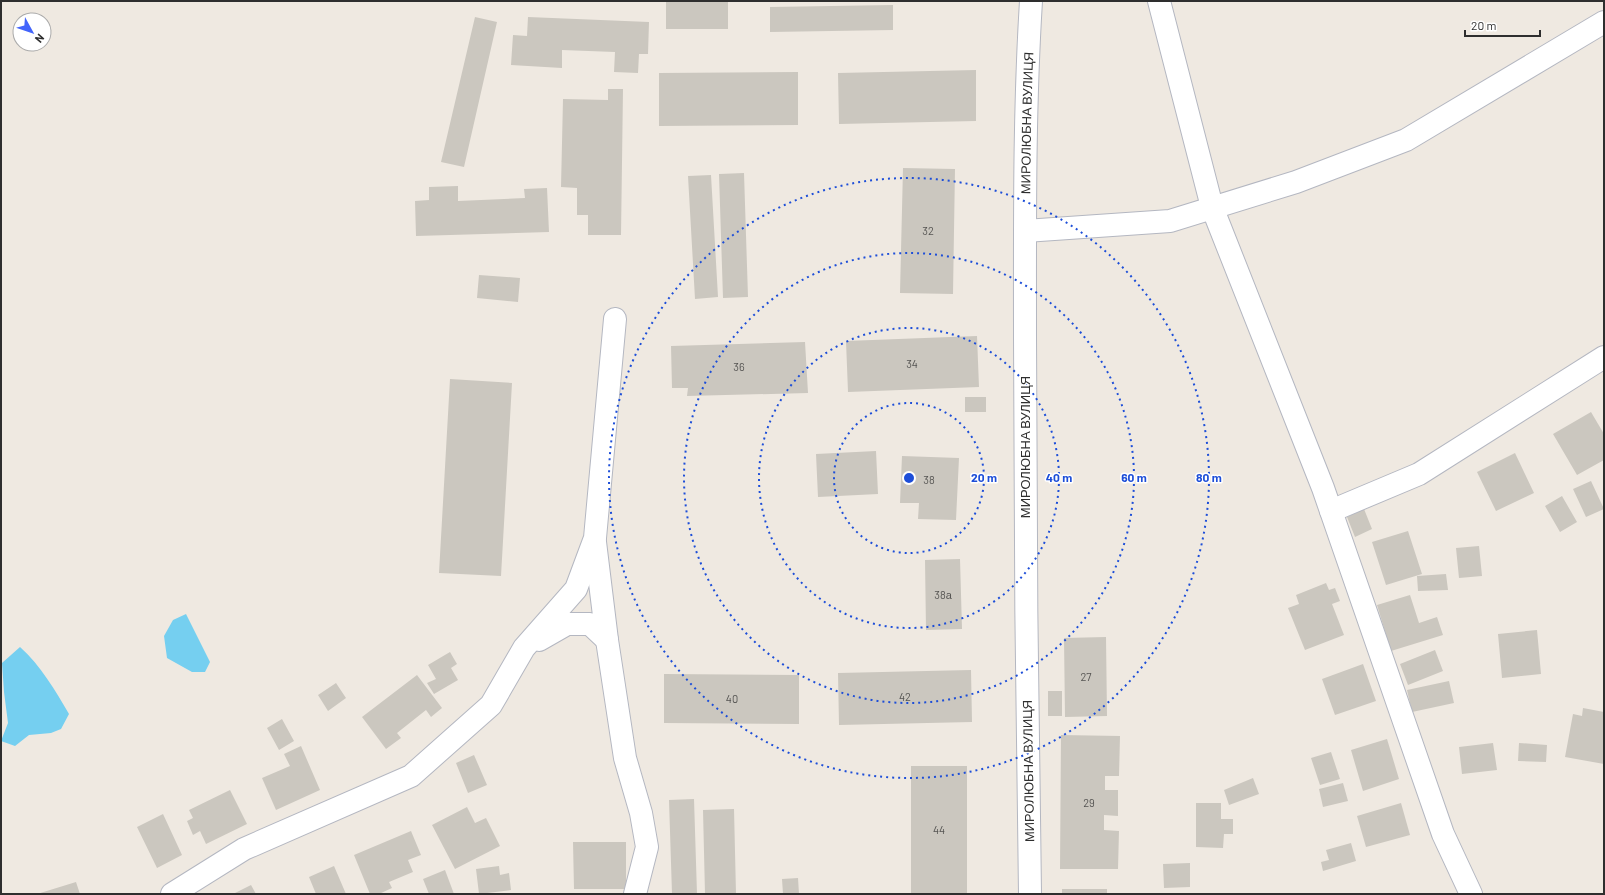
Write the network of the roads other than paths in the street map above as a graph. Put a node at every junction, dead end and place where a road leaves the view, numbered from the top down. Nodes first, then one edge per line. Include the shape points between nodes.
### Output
1 (1031, 1) edge
2 (1159, 1) edge
3 (1604, 22) edge
4 (1212, 207) junction
5 (1025, 231) junction
6 (615, 319) dead end
7 (1604, 357) edge
8 (1331, 511) junction
9 (595, 538) junction
10 (607, 640) junction
11 (524, 648) junction
12 (172, 894) edge
13 (635, 894) edge
14 (1030, 894) edge
15 (1471, 894) edge

1 - 5 street, МИРОЛЮБНА ВУЛИЦЯ via 1027,69
2 - 4 street
3 - 4 street via 1406,140 1296,182
4 - 5 street via 1170,221
4 - 8 street
5 - 14 street, МИРОЛЮБНА ВУЛИЦЯ via 1024,497
6 - 9 street
7 - 8 street via 1419,474
8 - 15 street via 1443,834
9 - 10 street
9 - 11 street via 576,589
10 - 11 street via 590,624 567,624
10 - 13 street via 625,758 641,813 647,847
11 - 12 street via 491,705 411,776 244,849

